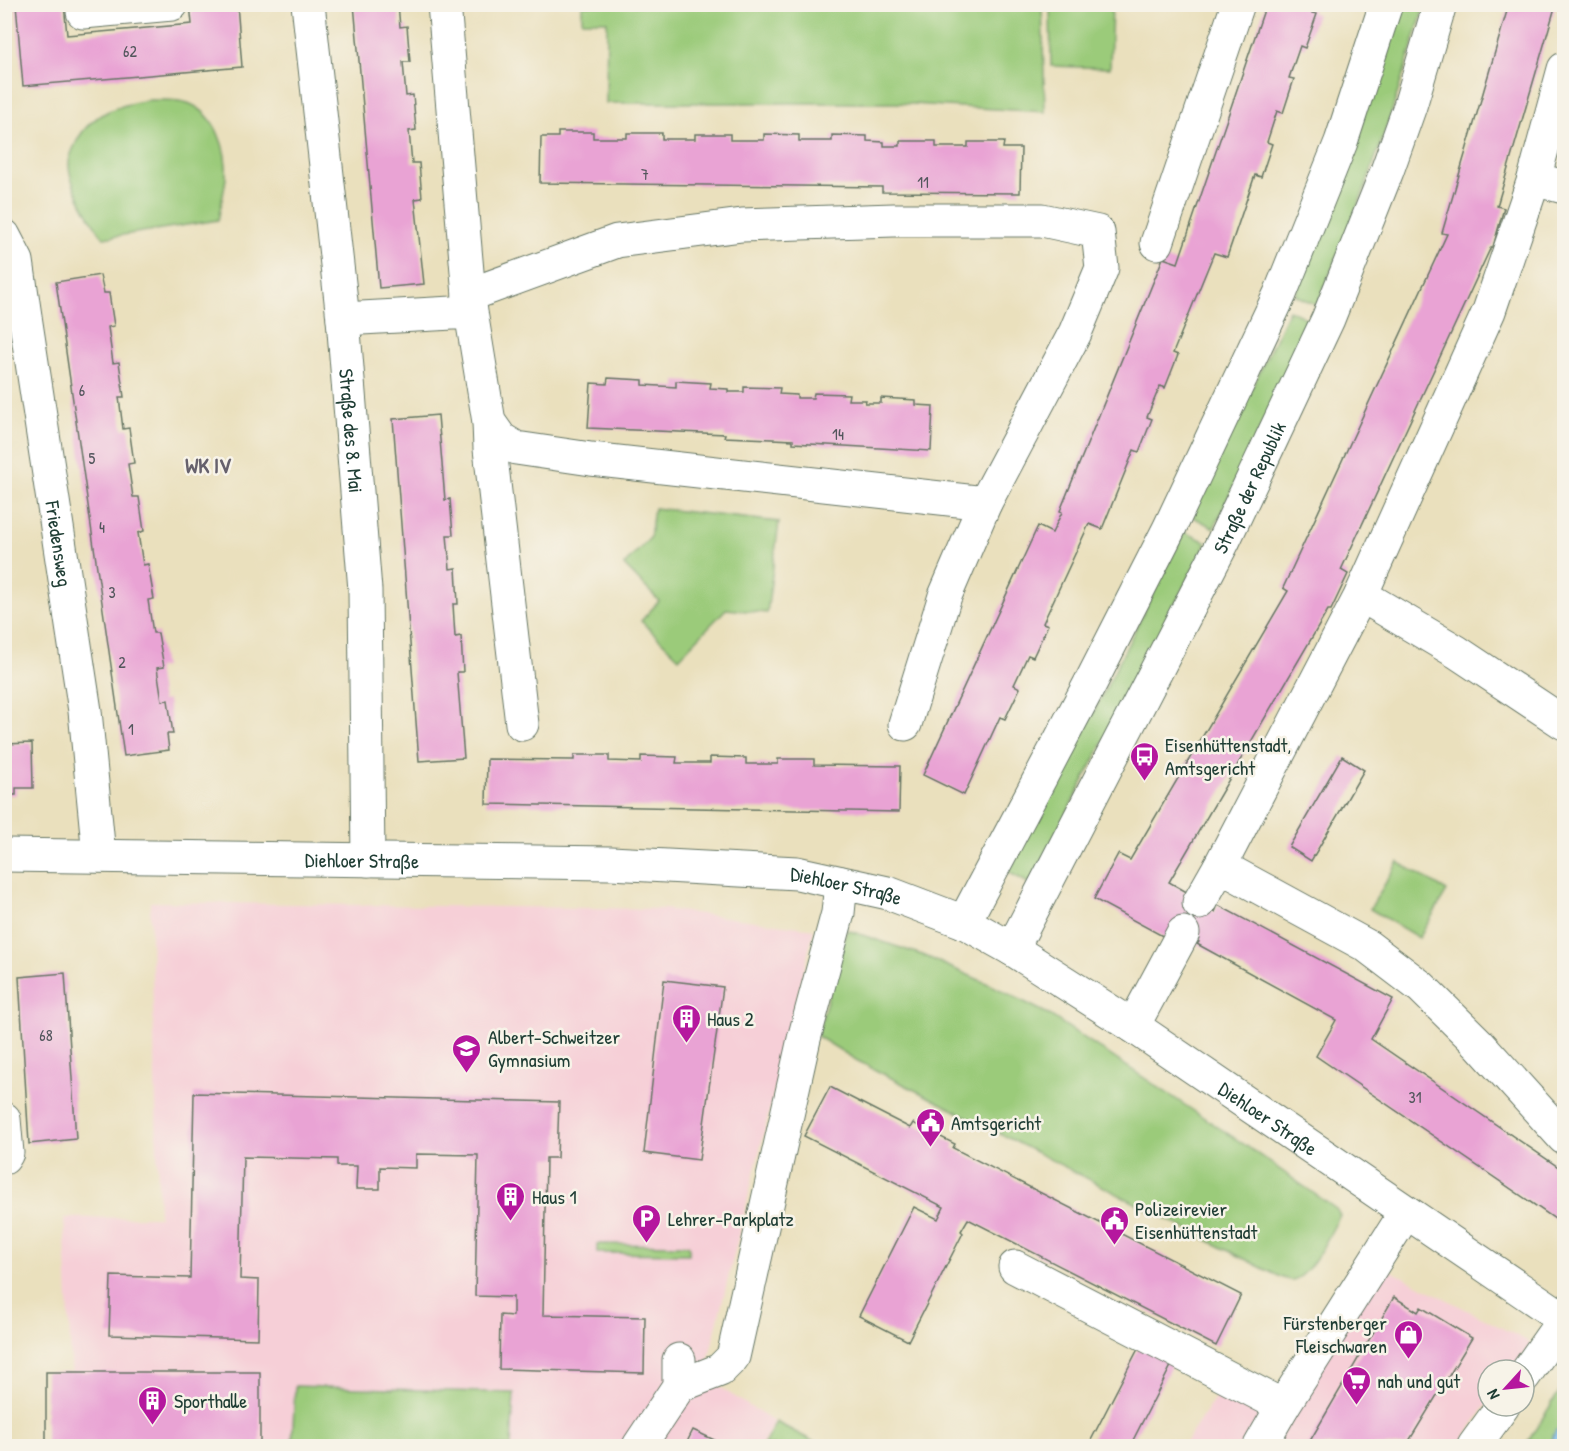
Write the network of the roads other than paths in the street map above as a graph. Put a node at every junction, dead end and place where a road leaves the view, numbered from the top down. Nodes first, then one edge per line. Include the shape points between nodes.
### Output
1 (83, 4) edge
2 (172, 4) edge
3 (308, 4) edge
4 (444, 4) edge
5 (1238, 4) edge
6 (1386, 4) edge
7 (1440, 4) edge
8 (1564, 69) edge
9 (1549, 183) edge
10 (4, 231) edge
11 (5, 236) edge
12 (1157, 243) dead end
13 (470, 303) junction
14 (343, 319) junction
15 (489, 422) junction
16 (985, 502) junction
17 (1360, 595) junction
18 (1564, 723) edge
19 (522, 724) dead end
20 (904, 724) dead end
21 (4, 855) edge
22 (99, 855) junction
23 (368, 860) junction
24 (1220, 866) junction
25 (841, 883) junction
26 (1199, 903) dead end
27 (964, 922) junction
28 (1183, 933) dead end
29 (1012, 949) junction
30 (1133, 1026) junction
31 (4, 1119) edge
32 (1564, 1138) edge
33 (4, 1158) edge
34 (1406, 1212) junction
35 (1015, 1267) dead end
36 (1564, 1319) edge
37 (1536, 1359) edge
38 (1283, 1406) junction
39 (1494, 1418) edge
40 (639, 1446) edge
41 (1260, 1446) edge
42 (1474, 1446) edge

1 - 2 street via 83,12
3 - 14 street, Straße des 8. Mai
4 - 13 street
5 - 12 street
6 - 27 street via 1341,142 1280,294 1169,529
7 - 29 street, Straße der Republik via 1387,171 1328,319 1223,542
8 - 9 street
9 - 17 street
10 - 11 street, Friedensweg
11 - 22 street, Friedensweg via 17,261 85,711
13 - 14 street
13 - 15 street
13 - 16 street via 617,241 742,225 1042,220 1098,232 1102,268 1045,392
14 - 23 street, Straße des 8. Mai via 365,590
15 - 16 street via 501,439 516,448
15 - 19 street
16 - 20 street via 945,596
17 - 18 street via 1457,652
17 - 24 street
21 - 22 street, Diehloer Straße
22 - 23 street, Diehloer Straße
23 - 25 street, Diehloer Straße via 611,863 797,873
24 - 26 street
24 - 32 street via 1367,946 1421,987
25 - 27 street, Diehloer Straße via 888,893
25 - 40 street via 838,913 804,1039 733,1357 720,1370 679,1373
27 - 29 street, Diehloer Straße
28 - 30 street
29 - 30 street, Diehloer Straße
30 - 34 street, Diehloer Straße
31 - 33 street
34 - 36 street, Diehloer Straße
34 - 38 street
35 - 38 street
36 - 37 street
38 - 41 street
39 - 42 street

